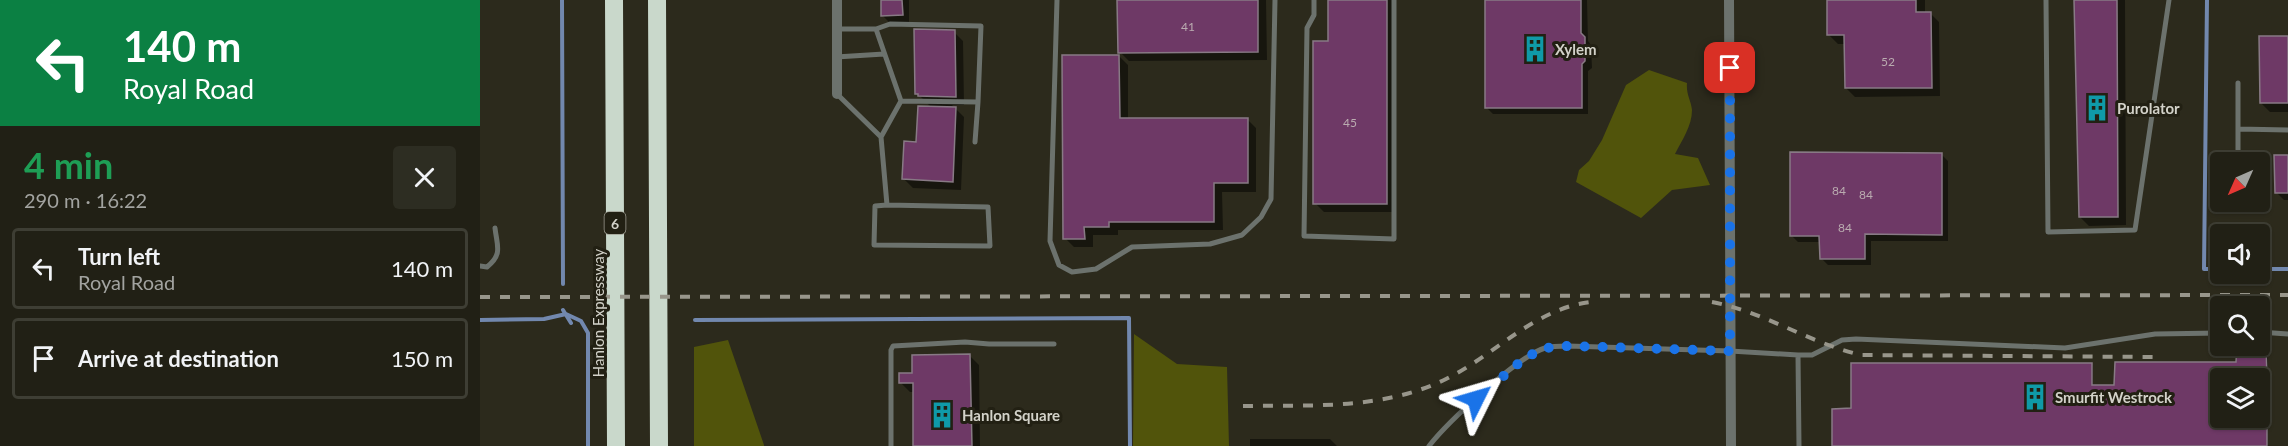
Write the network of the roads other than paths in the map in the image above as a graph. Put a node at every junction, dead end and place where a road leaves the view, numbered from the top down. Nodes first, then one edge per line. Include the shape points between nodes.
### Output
1 (614, 0) edge
2 (657, 0) edge
3 (837, 0) edge
4 (1057, 0) edge
5 (1275, 0) edge
6 (1314, 0) edge
7 (1394, 0) edge
8 (1729, 0) edge
9 (2046, 0) edge
10 (2169, 0) edge
11 (837, 29) junction
12 (876, 29) junction
13 (884, 54) junction
14 (836, 57) junction
15 (2238, 83) dead end
16 (837, 94) joint
17 (901, 101) junction
18 (978, 102) junction
19 (2238, 129) junction
20 (2288, 130) edge
21 (881, 137) junction
22 (975, 142) dead end
23 (2238, 152) edge
24 (887, 205) junction
25 (495, 228) dead end
26 (480, 266) edge
27 (2210, 333) edge
28 (2270, 333) edge
29 (2288, 334) edge
30 (1054, 344) dead end
31 (1730, 351) junction
32 (1798, 356) junction
33 (616, 446) edge
34 (659, 446) edge
35 (891, 446) edge
36 (1429, 446) edge
37 (1731, 446) edge
38 (1799, 446) edge

1 - 33 highway, Hanlon Expressway / 6
2 - 34 highway
3 - 11 street
4 - 5 lane via 1050,241 1059,265 1072,272 1096,269 1132,247 1210,244 1242,235 1261,217 1271,199
6 - 7 lane via 1314,15 1308,28 1304,236 1394,239
8 - 31 street
9 - 10 lane via 2048,232 2135,231
11 - 12 lane
11 - 14 street
12 - 13 lane
12 - 18 lane via 890,24 981,26
13 - 14 lane
13 - 17 lane
14 - 16 street
15 - 19 lane
16 - 21 lane
17 - 18 lane
17 - 21 lane
18 - 22 lane
19 - 20 lane
19 - 23 lane
21 - 24 lane
24 - 24 lane via 988,207 990,246 874,245 875,206
25 - 26 lane via 498,254 487,267
27 - 32 lane via 2155,334 2065,348 1856,339
28 - 29 lane
30 - 35 lane via 965,342 893,346
31 - 32 lane
31 - 36 lane via 1545,348 1525,358 1476,399
31 - 37 street
32 - 38 lane

